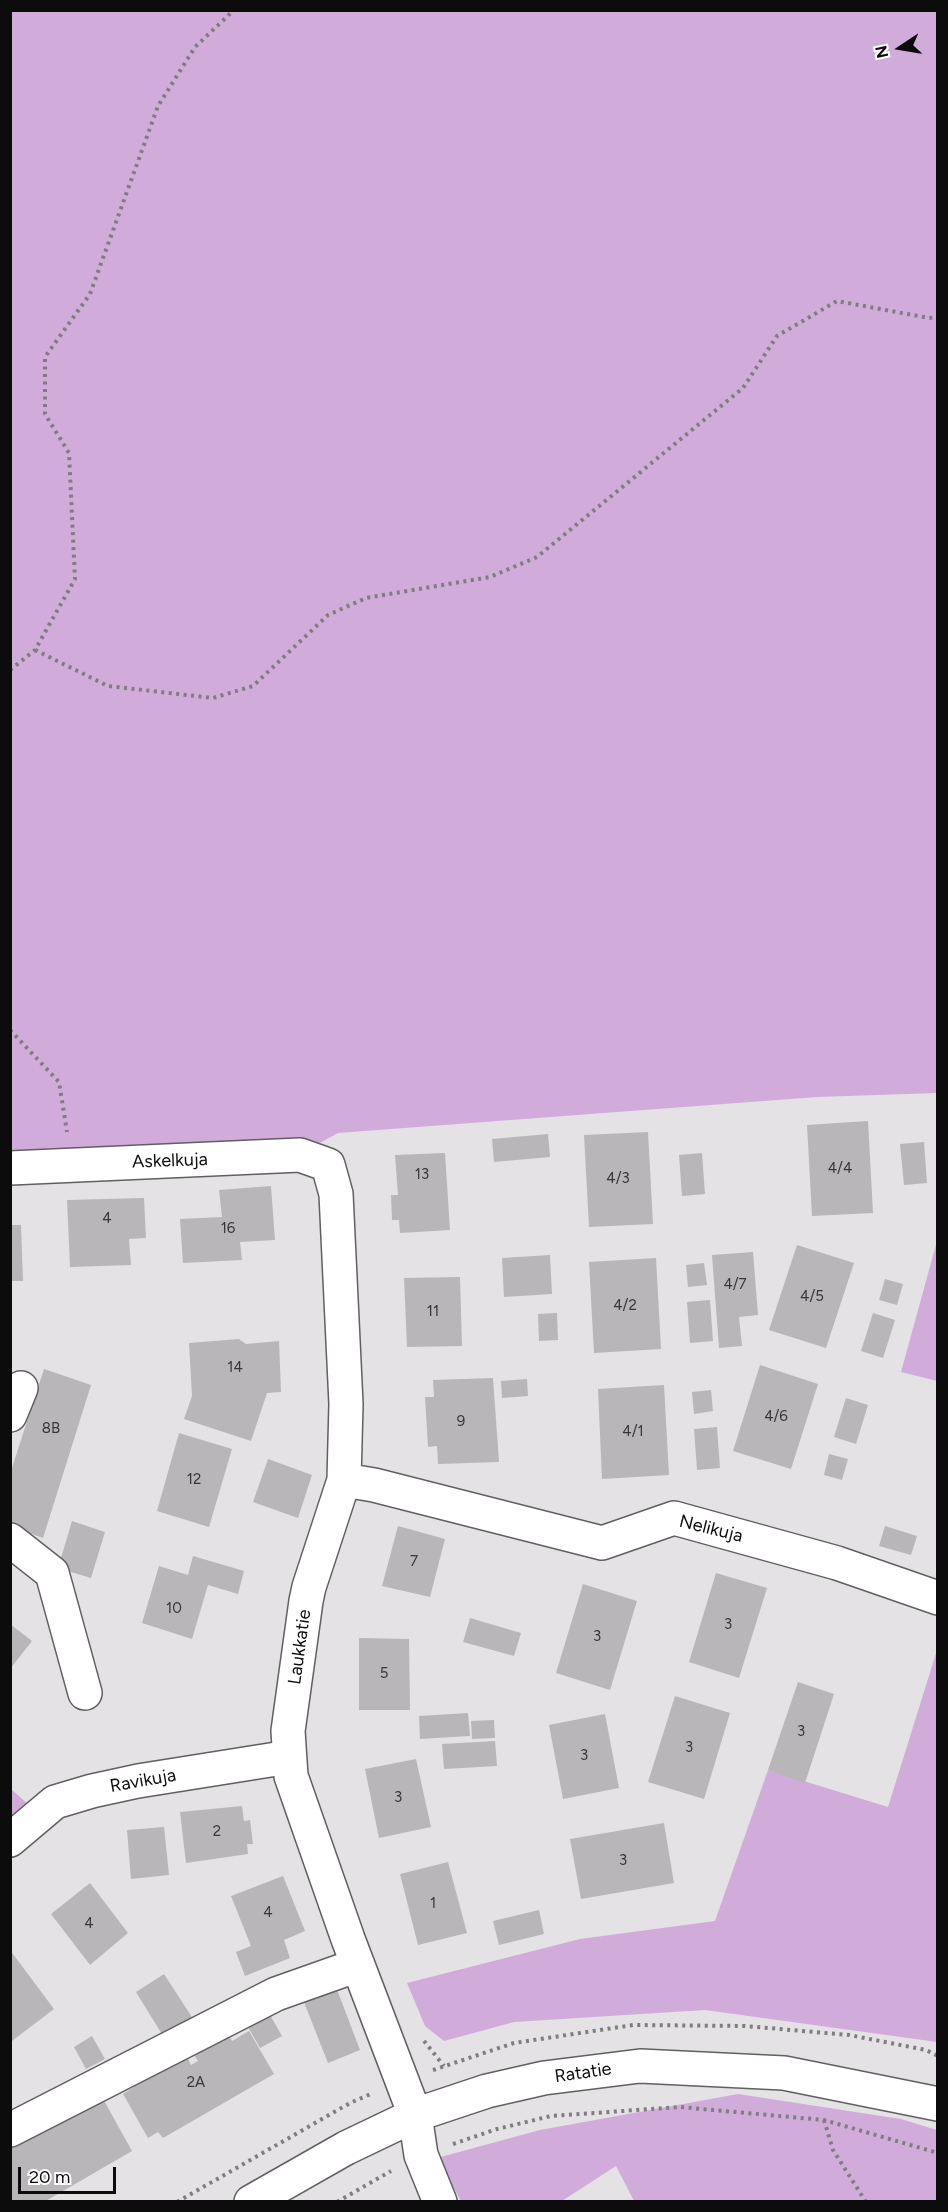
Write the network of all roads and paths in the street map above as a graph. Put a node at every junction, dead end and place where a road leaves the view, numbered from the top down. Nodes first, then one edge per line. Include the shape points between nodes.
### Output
1 (234, 10) edge
2 (938, 317) edge
3 (35, 650) junction
4 (10, 670) edge
5 (10, 1030) edge
6 (73, 1165) junction
7 (328, 1165) joint
8 (10, 1168) edge
9 (344, 1480) junction
10 (10, 1540) edge
11 (938, 1599) edge
12 (85, 1693) dead end
13 (289, 1757) junction
14 (10, 1839) edge
15 (358, 1965) junction
16 (423, 2040) dead end
17 (444, 2066) dead end
18 (938, 2104) edge
19 (415, 2115) junction
20 (824, 2120) junction
21 (10, 2130) edge
22 (938, 2153) edge
23 (421, 2156) junction
24 (251, 2202) edge
25 (337, 2202) edge
26 (440, 2202) edge
27 (866, 2202) edge

1 - 3 path via 195,47 158,106 90,294 45,357 45,414 69,453 75,579
2 - 3 path via 837,302 777,336 743,388 537,557 490,577 366,598 328,615 253,686 213,698 108,686
3 - 4 path
5 - 6 path via 59,1082
6 - 7 street, Askelkuja via 300,1155
6 - 8 street, Askelkuja
7 - 9 street, Laukkatie via 336,1194 346,1404
9 - 11 street, Nelikuja via 602,1543 674,1518 837,1563
9 - 13 street, Laukkatie via 309,1587 288,1731
10 - 12 street via 52,1573
13 - 14 street, Ravikuja via 138,1781 55,1802
13 - 15 street, Laukkatie via 300,1806
15 - 19 street, Laukkatie
15 - 21 street via 276,1994
16 - 17 path
18 - 19 street, Ratatie via 784,2073 640,2066 521,2083
19 - 23 street, Laukkatie
19 - 24 street, Ratatie via 346,2148
20 - 22 path
20 - 23 path via 680,2107 551,2116 497,2129
20 - 27 path via 833,2150
23 - 25 path
23 - 26 street, Laukkatie

